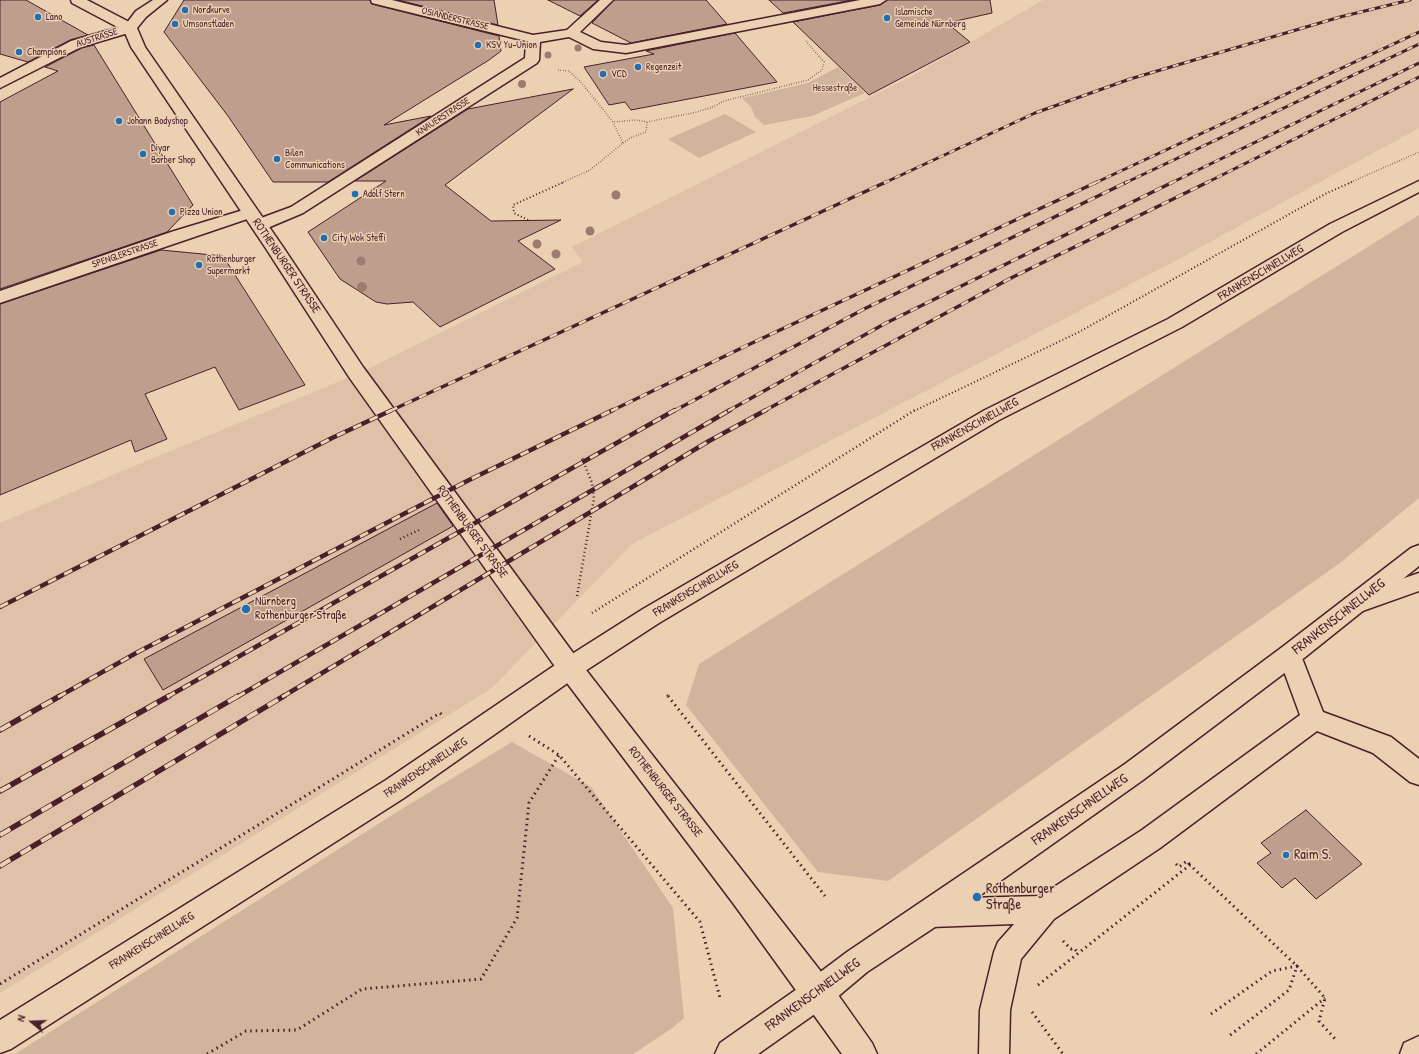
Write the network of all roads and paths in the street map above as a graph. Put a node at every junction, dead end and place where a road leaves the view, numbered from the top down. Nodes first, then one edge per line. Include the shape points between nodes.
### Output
1 (77, 0) edge
2 (161, 0) edge
3 (377, 0) edge
4 (607, 0) edge
5 (880, 0) edge
6 (780, 18) junction
7 (130, 28) junction
8 (571, 33) junction
9 (533, 39) junction
10 (519, 68) junction
11 (0, 84) edge
12 (613, 122) junction
13 (647, 122) junction
14 (623, 143) junction
15 (1419, 152) edge
16 (1419, 186) edge
17 (255, 219) junction
18 (528, 220) dead end
19 (0, 297) edge
20 (582, 458) dead end
21 (419, 530) dead end
22 (400, 539) dead end
23 (1419, 554) edge
24 (1419, 582) edge
25 (578, 596) dead end
26 (1353, 606) junction
27 (592, 613) dead end
28 (1290, 655) junction
29 (570, 668) junction
30 (667, 695) dead end
31 (505, 715) junction
32 (1314, 719) junction
33 (408, 733) dead end
34 (559, 755) junction
35 (1419, 774) edge
36 (825, 896) dead end
37 (1044, 909) junction
38 (931, 913) junction
39 (1062, 939) dead end
40 (1078, 953) junction
41 (1297, 966) junction
42 (0, 984) edge
43 (1035, 988) dead end
44 (818, 993) junction
45 (720, 998) dead end
46 (1325, 998) junction
47 (1032, 1010) dead end
48 (1211, 1014) dead end
49 (1229, 1036) dead end
50 (0, 1038) edge
51 (1336, 1040) dead end
52 (1419, 1051) edge
53 (207, 1054) edge
54 (731, 1054) edge
55 (861, 1054) edge
56 (994, 1054) edge
57 (1063, 1054) edge
58 (1256, 1054) edge
59 (1415, 1054) edge

1 - 7 main road
2 - 7 main road via 141,14
3 - 9 main road, OSIANDERSTRASSE
4 - 8 main road
5 - 6 main road
6 - 8 main road via 626,49 598,46
6 - 13 path via 795,29 818,54 824,62 822,70 808,80 788,86 724,101 696,112
7 - 11 main road, AUSTRASSE via 76,44
7 - 17 main road, ROTHENBURGER STRASSE via 138,48
8 - 9 main road
9 - 10 main road, KNAUERSTRASSE via 532,60
10 - 12 path via 569,71 585,86
10 - 17 main road, KNAUERSTRASSE via 297,210
12 - 13 path
12 - 14 path
13 - 14 path via 646,132
14 - 18 path via 590,170 513,205 514,213
15 - 27 path via 1326,194 1079,332 914,411
16 - 29 main road, FRANKENSCHNELLWEG via 1336,228 1175,323 992,415 651,616
17 - 19 main road, SPENGLERSTRASSE via 177,236
17 - 29 main road, ROTHENBURGER STRASSE via 356,372
20 - 25 path via 592,483 594,498
21 - 22 path
23 - 26 main road, FRANKENSCHNELLWEG
24 - 26 main road
26 - 28 main road, FRANKENSCHNELLWEG
28 - 32 lane
28 - 38 main road, FRANKENSCHNELLWEG via 1134,772
29 - 31 main road, FRANKENSCHNELLWEG
29 - 44 main road, ROTHENBURGER STRASSE
30 - 36 path
31 - 34 path via 527,734
31 - 50 main road, FRANKENSCHNELLWEG via 395,789
32 - 35 lane via 1382,746
32 - 37 lane via 1151,839
33 - 42 path
34 - 45 path via 700,922
34 - 53 path via 529,803 516,918 481,979 362,988 297,1030 246,1031
37 - 38 lane
37 - 56 lane via 1008,952 995,1010
38 - 44 main road, FRANKENSCHNELLWEG via 857,962
39 - 40 path
40 - 41 path via 1190,865
40 - 43 path
41 - 46 path
41 - 48 path via 1272,971
41 - 49 path via 1290,990
44 - 54 main road, FRANKENSCHNELLWEG
44 - 55 main road, ROTHENBURGER STRASSE
46 - 51 path via 1319,1021
46 - 58 path
47 - 57 path
52 - 59 lane

